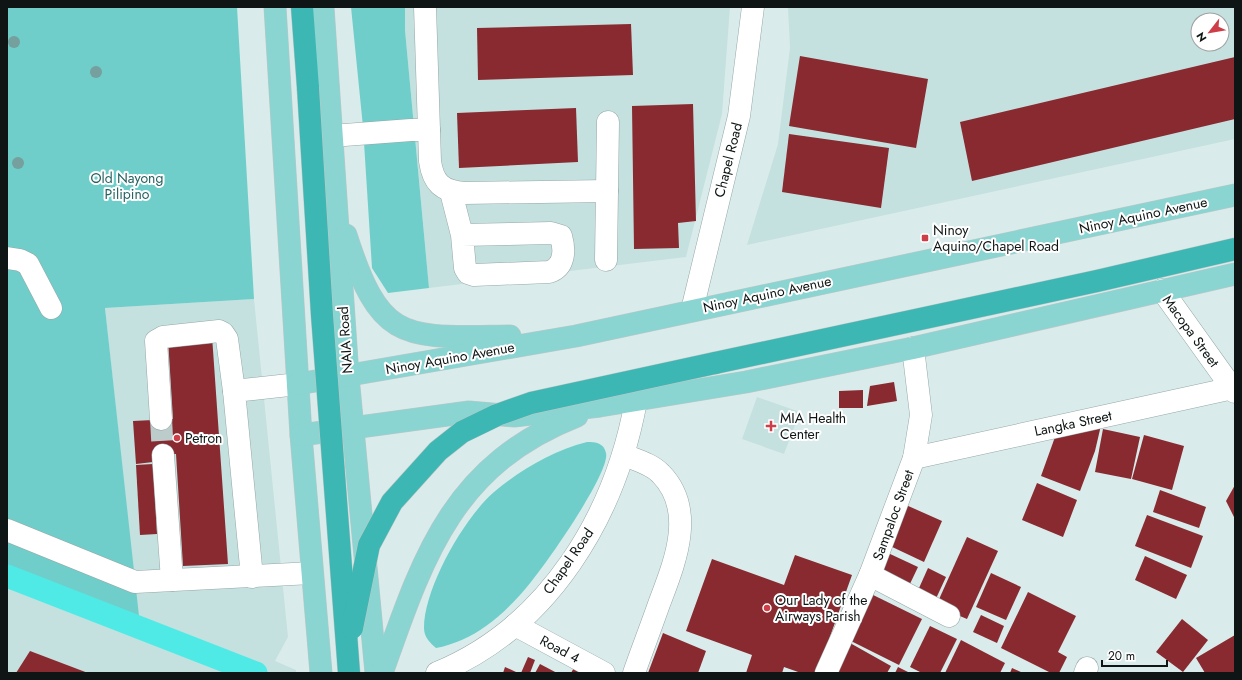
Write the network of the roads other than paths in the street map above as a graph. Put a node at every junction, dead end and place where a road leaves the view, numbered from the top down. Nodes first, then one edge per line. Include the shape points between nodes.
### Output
1 (275, 7) edge
2 (302, 7) edge
3 (323, 7) edge
4 (425, 7) edge
5 (753, 7) edge
6 (608, 122) dead end
7 (429, 130) junction
8 (331, 136) junction
9 (607, 191) junction
10 (452, 192) junction
11 (1235, 195) edge
12 (336, 202) junction
13 (462, 236) dead end
14 (1235, 249) edge
15 (7, 258) edge
16 (606, 260) dead end
17 (1235, 274) edge
18 (1162, 290) junction
19 (51, 308) dead end
20 (692, 310) junction
21 (576, 336) junction
22 (913, 348) junction
23 (348, 376) junction
24 (298, 384) junction
25 (1234, 390) edge
26 (234, 391) junction
27 (636, 401) junction
28 (600, 406) junction
29 (469, 412) junction
30 (161, 419) tunnel mouth
31 (353, 427) junction
32 (301, 435) junction
33 (163, 454) tunnel mouth
34 (624, 455) junction
35 (914, 458) junction
36 (7, 530) edge
37 (312, 573) junction
38 (870, 574) junction
39 (252, 577) junction
40 (172, 580) junction
41 (368, 583) junction
42 (949, 616) dead end
43 (515, 625) junction
44 (483, 650) junction
45 (321, 673) edge
46 (349, 673) edge
47 (352, 673) edge
48 (376, 673) edge
49 (382, 673) edge
50 (437, 673) edge
51 (471, 673) edge
52 (604, 673) edge
53 (634, 673) edge
54 (826, 673) edge

1 - 24 main road
2 - 46 highway, bridge
3 - 8 main road, NAIA Road
4 - 7 street
5 - 20 street, Chapel Road via 739,116
6 - 9 street
7 - 8 street
7 - 10 street via 432,173 435,180
8 - 12 main road, NAIA Road
9 - 10 street
9 - 16 street
10 - 13 street
11 - 20 main road, Ninoy Aquino Avenue
12 - 21 main road via 362,281 378,309 394,325 408,331 434,336
12 - 23 main road, NAIA Road
14 - 47 highway, bridge via 1098,281 572,393 497,414 462,432 438,451 392,502 369,545 351,634
15 - 19 street via 28,264
17 - 18 main road
18 - 22 main road
18 - 25 street, Macopa Street
20 - 21 main road, Ninoy Aquino Avenue
21 - 23 main road, Ninoy Aquino Avenue
22 - 27 main road via 746,382
22 - 35 street, Sampaloc Street via 920,415
23 - 24 main road, Ninoy Aquino Avenue
23 - 31 main road, NAIA Road
24 - 26 street
24 - 32 main road
25 - 35 street, Langka Street
26 - 30 street via 227,339 223,333 219,331 163,337 156,341
26 - 39 street
27 - 28 main road
27 - 34 street, Chapel Road
28 - 29 main road via 514,416
28 - 49 main road via 556,424 517,447 482,475 453,509 418,574
29 - 31 main road
29 - 41 main road via 436,441 409,475 390,509 379,538
31 - 32 main road
31 - 41 main road, NAIA Road
32 - 37 main road
33 - 40 street
34 - 43 street, Chapel Road via 612,487 581,548 540,601
34 - 53 street via 651,466 669,483 677,501 680,522 677,554
35 - 38 street, Sampaloc Street
36 - 40 street via 135,582
37 - 39 street
37 - 45 main road
38 - 42 street
38 - 54 street, Sampaloc Street
39 - 40 street
41 - 48 main road, NAIA Road
43 - 44 street, Chapel Road
43 - 52 street, Road 4
44 - 50 street, Chapel Road
44 - 51 street

